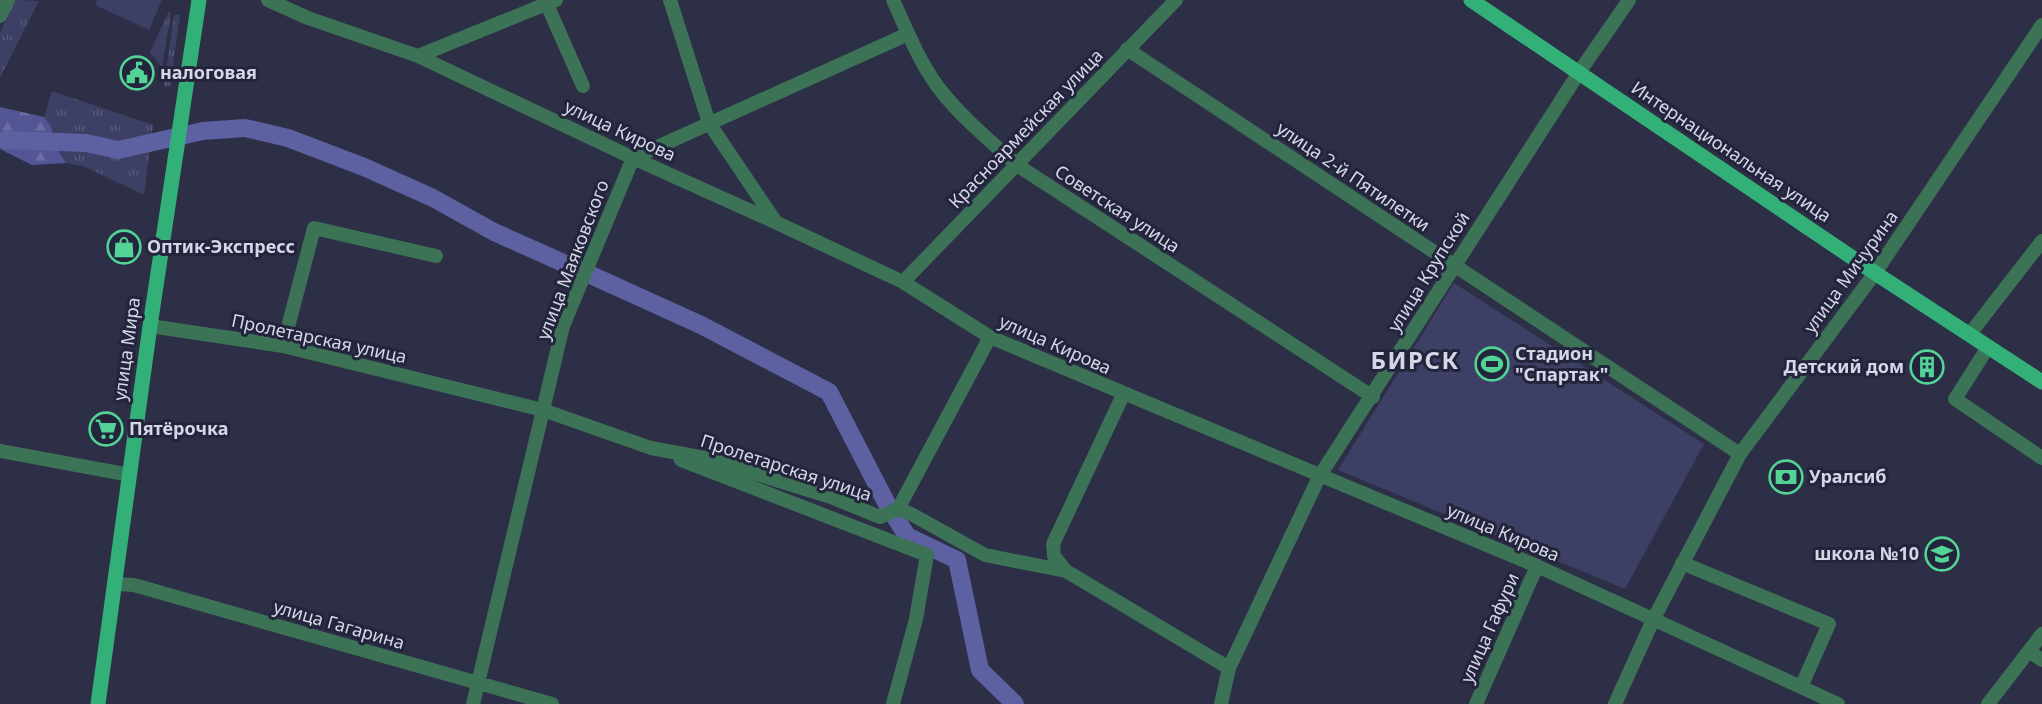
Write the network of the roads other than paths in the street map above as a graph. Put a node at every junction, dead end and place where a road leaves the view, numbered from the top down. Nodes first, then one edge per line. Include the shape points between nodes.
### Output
1 (8, 0) edge
2 (199, 0) edge
3 (268, 0) edge
4 (670, 0) edge
5 (893, 0) edge
6 (1176, 0) edge
7 (1471, 0) edge
8 (1629, 0) edge
9 (549, 1) edge
10 (0, 16) edge
11 (2042, 25) edge
12 (908, 34) junction
13 (1127, 49) junction
14 (418, 56) junction
15 (1578, 74) junction
16 (583, 86) dead end
17 (709, 123) junction
18 (633, 158) junction
19 (1017, 165) junction
20 (775, 222) junction
21 (2042, 241) edge
22 (436, 256) dead end
23 (1453, 265) junction
24 (1875, 273) junction
25 (903, 282) junction
26 (150, 326) junction
27 (1969, 335) junction
28 (990, 337) junction
29 (283, 346) junction
30 (1988, 346) junction
31 (2042, 382) edge
32 (1123, 395) junction
33 (1373, 397) junction
34 (543, 410) junction
35 (651, 448) junction
36 (0, 450) edge
37 (1740, 454) junction
38 (2042, 458) edge
39 (130, 475) junction
40 (1319, 477) junction
41 (898, 509) junction
42 (1682, 563) junction
43 (1537, 566) junction
44 (1066, 571) junction
45 (116, 584) junction
46 (1653, 620) junction
47 (2042, 634) edge
48 (2029, 651) junction
49 (2042, 660) edge
50 (1229, 668) junction
51 (476, 684) junction
52 (1801, 687) junction
53 (98, 704) edge
54 (473, 704) edge
55 (552, 704) edge
56 (893, 704) edge
57 (1221, 704) edge
58 (1476, 704) edge
59 (1616, 704) edge
60 (1838, 704) edge
61 (1988, 704) edge

1 - 10 street
2 - 26 main road, улица Мира
3 - 14 street, улица Кирова
4 - 17 street
5 - 12 street, Советская улица
6 - 13 street, Красноармейская улица
7 - 15 main road, Интернациональная улица
8 - 15 street, улица Крупской
9 - 14 street
9 - 16 street
11 - 24 street, улица Мичурина
12 - 17 street
12 - 19 street, Советская улица via 938,87
13 - 19 street, Красноармейская улица
13 - 23 street, улица 2-й Пятилетки
14 - 18 street, улица Кирова
15 - 23 street, улица Крупской
15 - 24 main road, Интернациональная улица
17 - 18 street
17 - 20 street
18 - 20 street, улица Кирова
18 - 34 street, улица Маяковского via 562,326
19 - 25 street, Красноармейская улица
19 - 33 street, Советская улица
20 - 25 street, улица Кирова
21 - 27 street
22 - 29 street via 314,228
23 - 33 street, улица Крупской
23 - 37 street, улица 2-й Пятилетки
24 - 27 main road, Интернациональная улица
24 - 37 street, улица Мичурина
25 - 28 street, улица Кирова
26 - 29 street, Пролетарская улица
26 - 39 main road, улица Мира
27 - 30 main road, Интернациональная улица
28 - 32 street, улица Кирова
28 - 41 street
29 - 34 street, Пролетарская улица
30 - 31 main road, Интернациональная улица
30 - 38 street via 1954,399
32 - 40 street, улица Кирова
32 - 44 street via 1053,544 1054,556
33 - 40 street, улица Крупской
34 - 35 street, Пролетарская улица
34 - 51 street, улица Маяковского
35 - 41 street, Пролетарская улица via 705,458 831,497 880,517
35 - 56 street, Пролетарская улица via 927,555 916,620
36 - 39 street
37 - 42 street, улица Мичурина
39 - 45 main road, улица Мира
40 - 43 street, улица Кирова
40 - 50 street, улица Крупской
41 - 44 street via 985,555
42 - 46 street, улица Мичурина
42 - 52 street via 1829,624
43 - 46 street, улица Кирова
43 - 58 street, улица Гафури
44 - 50 street
45 - 51 street, улица Гагарина via 134,585
45 - 53 main road, улица Мира
46 - 52 street, улица Кирова
46 - 59 street, улица Мичурина
47 - 48 street
48 - 49 street
48 - 61 street
50 - 57 street, улица Крупской
51 - 54 street, улица Маяковского
51 - 55 street, улица Гагарина
52 - 60 street, улица Кирова

